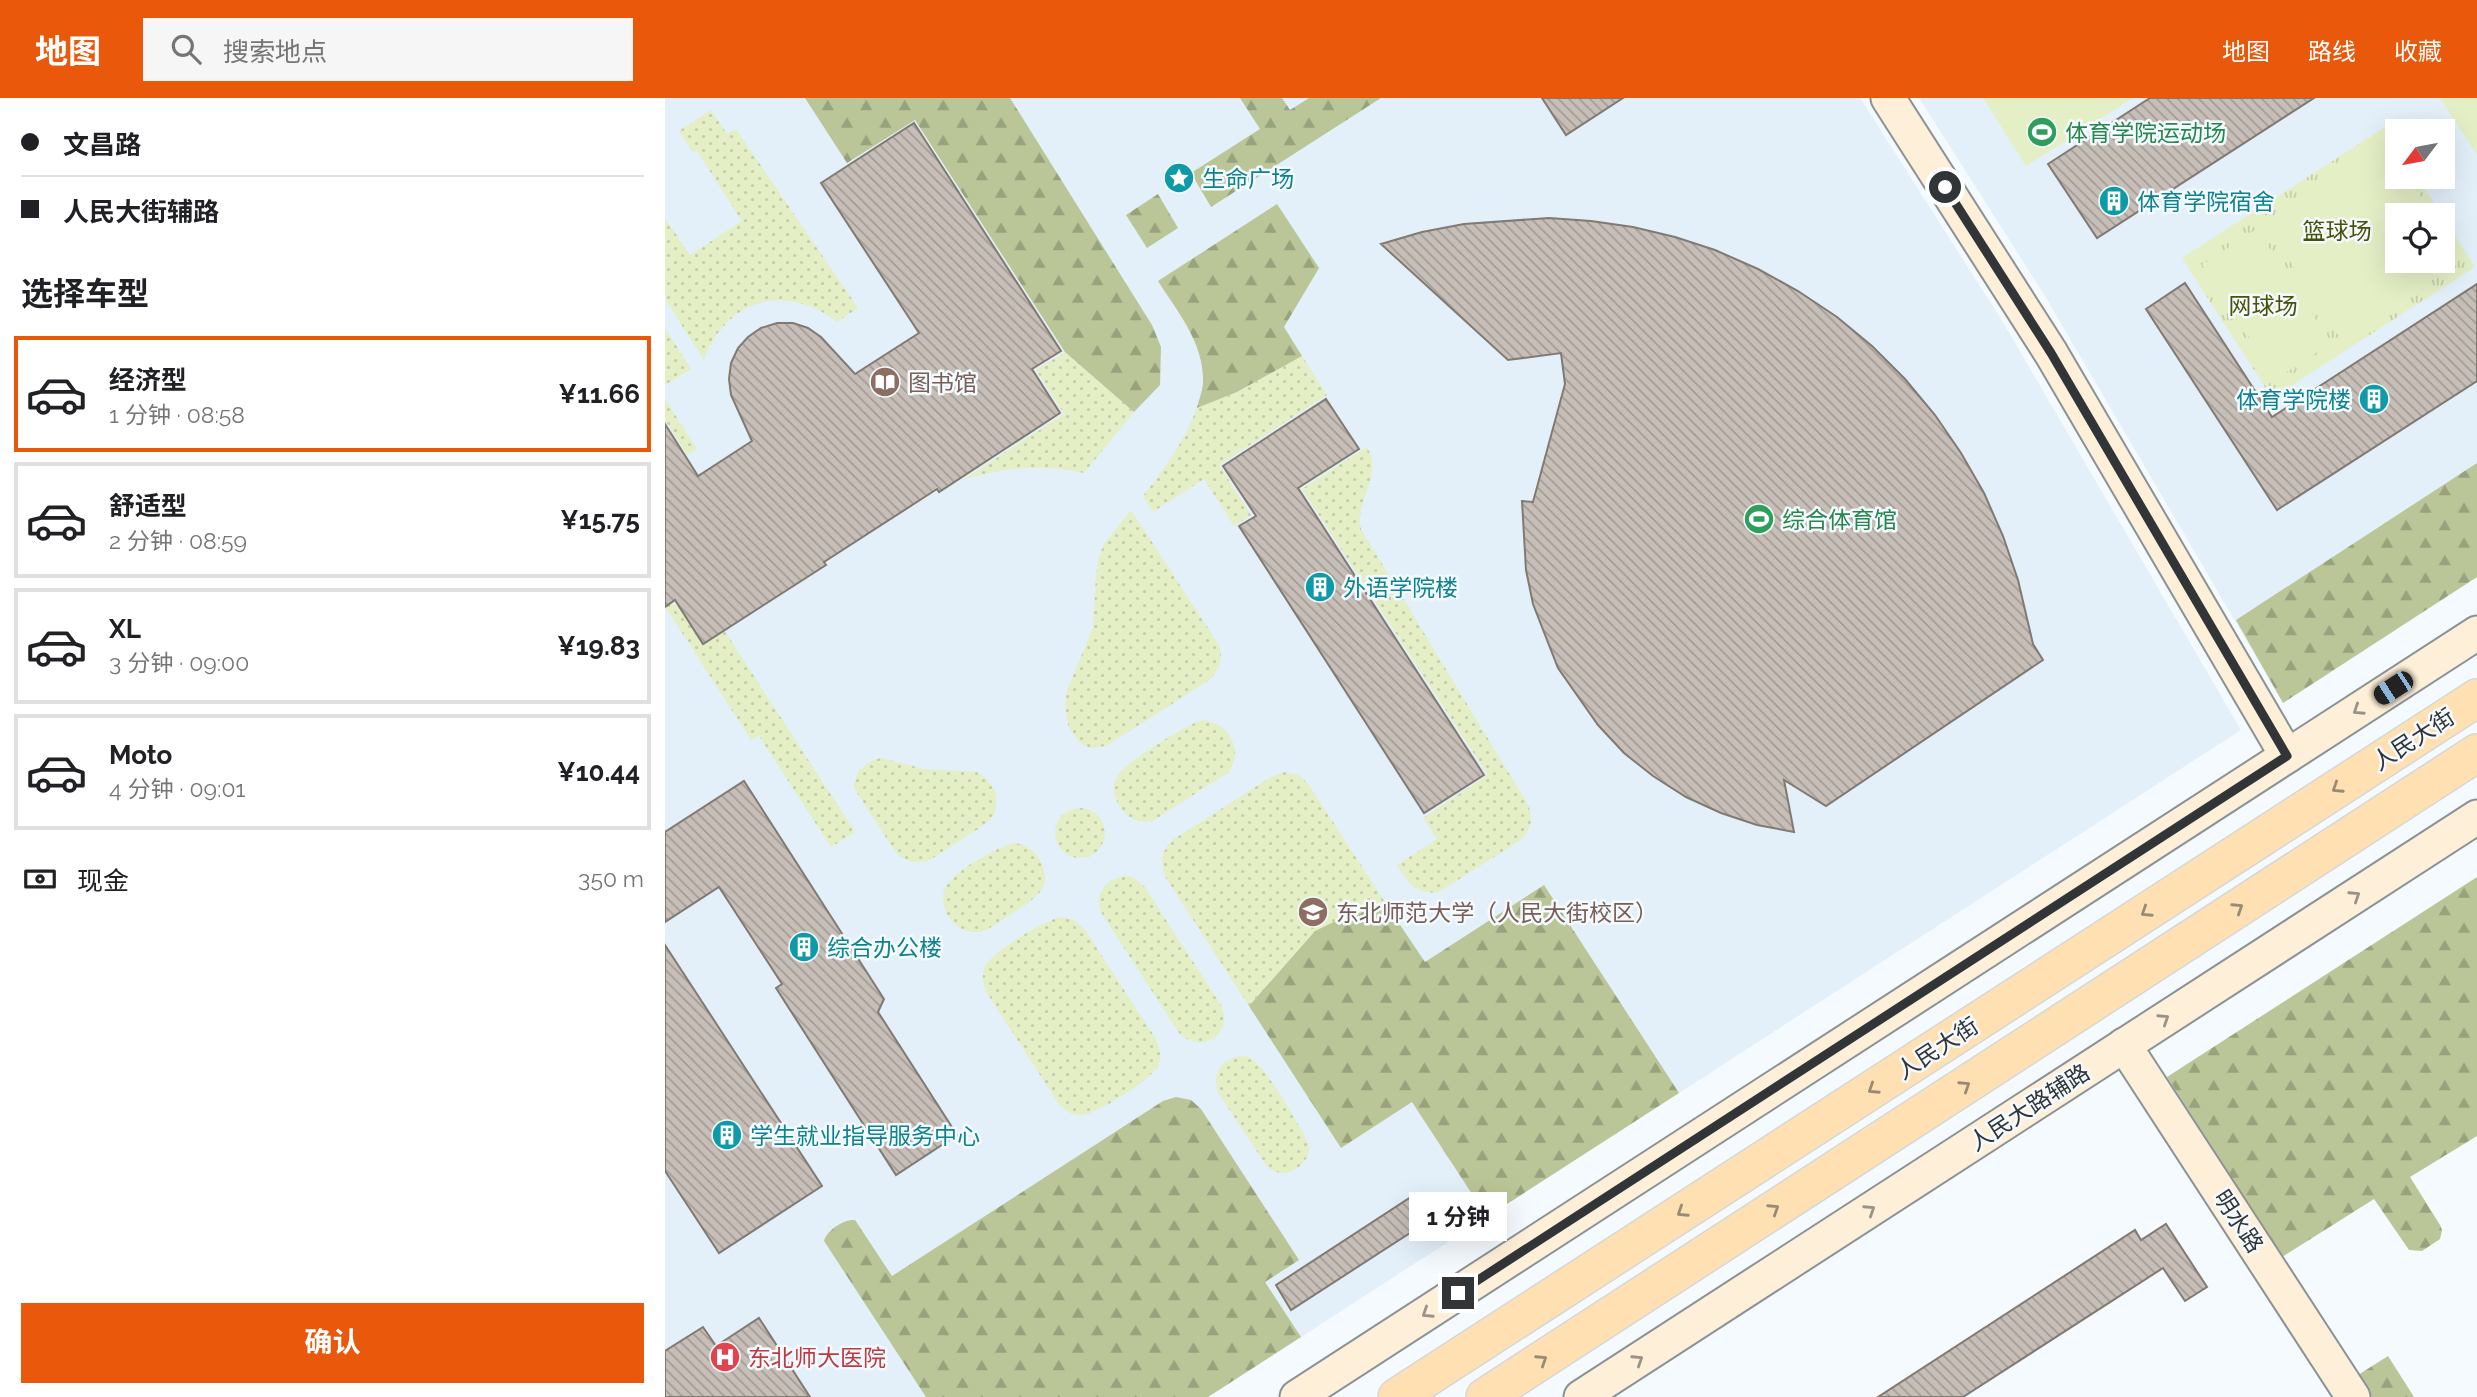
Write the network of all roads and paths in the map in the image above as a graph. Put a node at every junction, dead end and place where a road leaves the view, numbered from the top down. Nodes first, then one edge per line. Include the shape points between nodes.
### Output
1 (1888, 98) edge
2 (2477, 633) edge
3 (2477, 698) edge
4 (2477, 753) edge
5 (2287, 756) junction
6 (2477, 817) edge
7 (2124, 1045) junction
8 (1297, 1397) edge
9 (1397, 1397) edge
10 (1485, 1397) edge
11 (1581, 1397) edge
12 (2353, 1397) edge

1 - 5 main road via 2051,353
2 -> 5 main road
3 -> 9 main road, 人民大街
10 -> 4 main road, 人民大街
5 -> 8 main road
7 -> 6 main road, 人民大路辅路
11 -> 7 main road, 人民大路辅路
7 - 12 main road, 明水路

